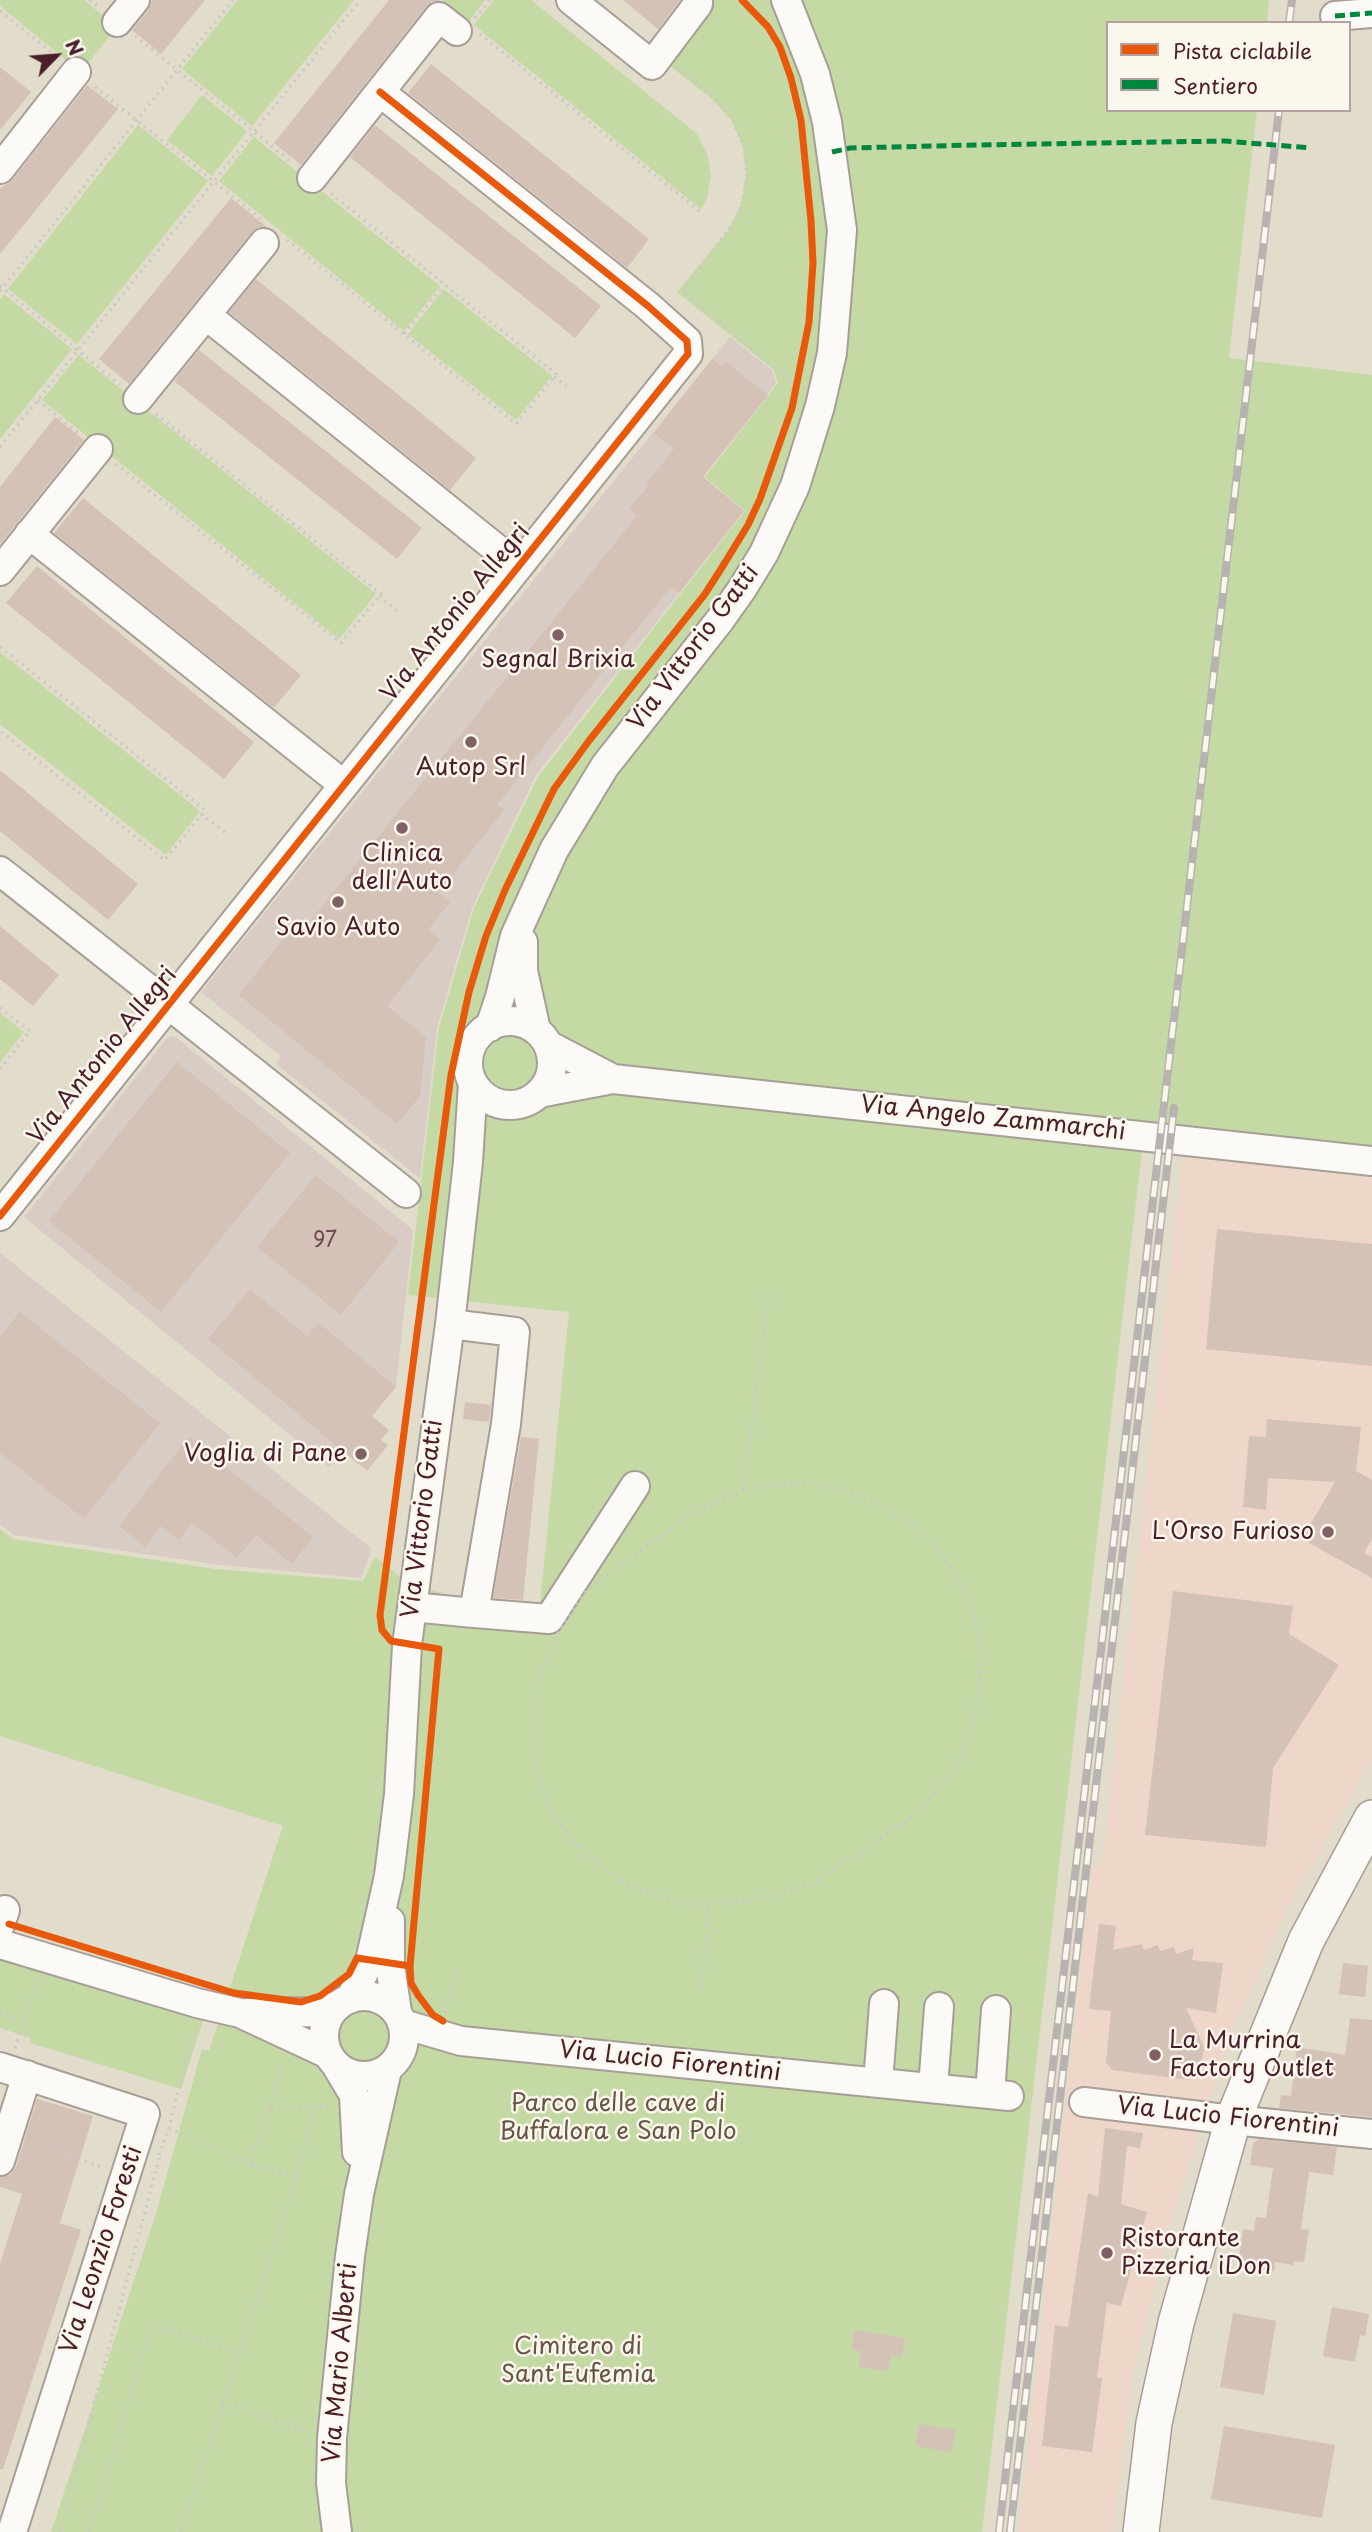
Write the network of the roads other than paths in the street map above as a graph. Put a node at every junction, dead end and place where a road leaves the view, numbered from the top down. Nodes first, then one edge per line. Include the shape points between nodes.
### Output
1 (135, 0) edge
2 (571, 0) edge
3 (698, 0) edge
4 (786, 0) edge
5 (1372, 13) edge
6 (1335, 16) dead end
7 (117, 22) road end
8 (469, 30) road end
9 (76, 72) road end
10 (380, 92) junction
11 (3, 158) edge
12 (312, 178) road end
13 (269, 233) road end
14 (206, 316) junction
15 (138, 400) road end
16 (98, 450) road end
17 (29, 534) junction
18 (518, 566) junction
19 (0, 570) edge
20 (344, 785) junction
21 (0, 871) edge
22 (527, 911) junction
23 (168, 1005) junction
24 (490, 1027) junction
25 (542, 1038) junction
26 (613, 1079) junction
27 (473, 1083) junction
28 (539, 1093) junction
29 (512, 1105) junction
30 (1372, 1161) edge
31 (468, 1162) junction
32 (407, 1193) dead end
33 (0, 1216) edge
34 (450, 1324) junction
35 (635, 1486) dead end
36 (411, 1607) junction
37 (474, 1613) junction
38 (1372, 1818) edge
39 (389, 1876) junction
40 (0, 1944) edge
41 (345, 2002) junction
42 (884, 2004) dead end
43 (939, 2007) dead end
44 (996, 2010) dead end
45 (240, 2013) junction
46 (400, 2018) junction
47 (452, 2031) junction
48 (332, 2060) junction
49 (391, 2066) junction
50 (0, 2067) edge
51 (27, 2075) junction
52 (878, 2083) junction
53 (933, 2088) junction
54 (1084, 2102) dead end
55 (1233, 2120) junction
56 (1372, 2134) edge
57 (0, 2161) edge
58 (359, 2194) junction
59 (12, 2532) edge
60 (337, 2532) edge
61 (1142, 2532) edge

1 - 7 street
2 - 3 street via 661,64
4 - 22 street, Via Vittorio Gatti via 815,74 827,122 842,230 832,353 820,406 794,486 764,553 720,620 605,766 554,850
5 - 6 street
8 - 10 street via 439,17
9 - 11 street
10 - 12 street
10 - 18 street, Via Antonio Allegri via 687,341 685,360
13 - 14 street
14 - 15 street
14 - 18 street, Via Antonio Allegri
16 - 17 street
17 - 19 street
17 - 20 street
18 - 20 street, Via Antonio Allegri
20 - 23 street, Via Antonio Allegri
21 - 23 street, Via Antonio Allegri
22 - 24 street, Via Vittorio Gatti via 515,936
22 - 25 street, Via Vittorio Gatti via 523,971
23 - 32 street, Via Antonio Allegri
23 - 33 street, Via Antonio Allegri
24 - 25 street via 518,1022
24 - 27 street, Via Vittorio Gatti via 474,1041 470,1052
25 - 26 street, Via Angelo Zammarchi
25 - 28 street, Via Vittorio Gatti via 551,1055 550,1075
26 - 28 street, Via Angelo Zammarchi
26 - 30 street, Via Angelo Zammarchi
27 - 29 street via 493,1102
27 - 31 street, Via Vittorio Gatti
28 - 29 street, Via Vittorio Gatti
29 - 31 street, Via Vittorio Gatti via 482,1136
31 - 34 street, Via Vittorio Gatti
34 - 36 street, Via Vittorio Gatti
34 - 37 street via 515,1332 506,1424
35 - 37 street via 549,1619
36 - 37 street
36 - 39 street, Via Vittorio Gatti
38 - 55 main road via 1306,1941
39 - 41 street, Via Vittorio Gatti via 370,1961
39 - 46 street, Via Vittorio Gatti via 390,1965
40 - 45 street via 161,1982 204,2004
41 - 45 street via 313,2012
41 - 46 street via 363,1996 376,1998
41 - 48 street via 330,2015 325,2028 324,2041
42 - 52 street
43 - 53 street
44 - 53 street, Via Lucio Fiorentini via 1000,2095
45 - 48 street
46 - 47 street, Via Lucio Fiorentini
46 - 49 street via 405,2037
47 - 49 street, Via Lucio Fiorentini
47 - 52 street, Via Lucio Fiorentini
48 - 49 street via 360,2077 374,2076
48 - 58 street, Via Mario Alberti via 354,2095
49 - 58 street, Via Mario Alberti
50 - 51 street, Via Leonzio Foresti
51 - 57 street
51 - 59 street, Via Leonzio Foresti via 145,2114 147,2151 126,2174
52 - 53 street, Via Lucio Fiorentini
54 - 55 street, Via Lucio Fiorentini
55 - 56 street, Via Lucio Fiorentini
55 - 61 main road via 1154,2423
58 - 60 street, Via Mario Alberti via 332,2438

